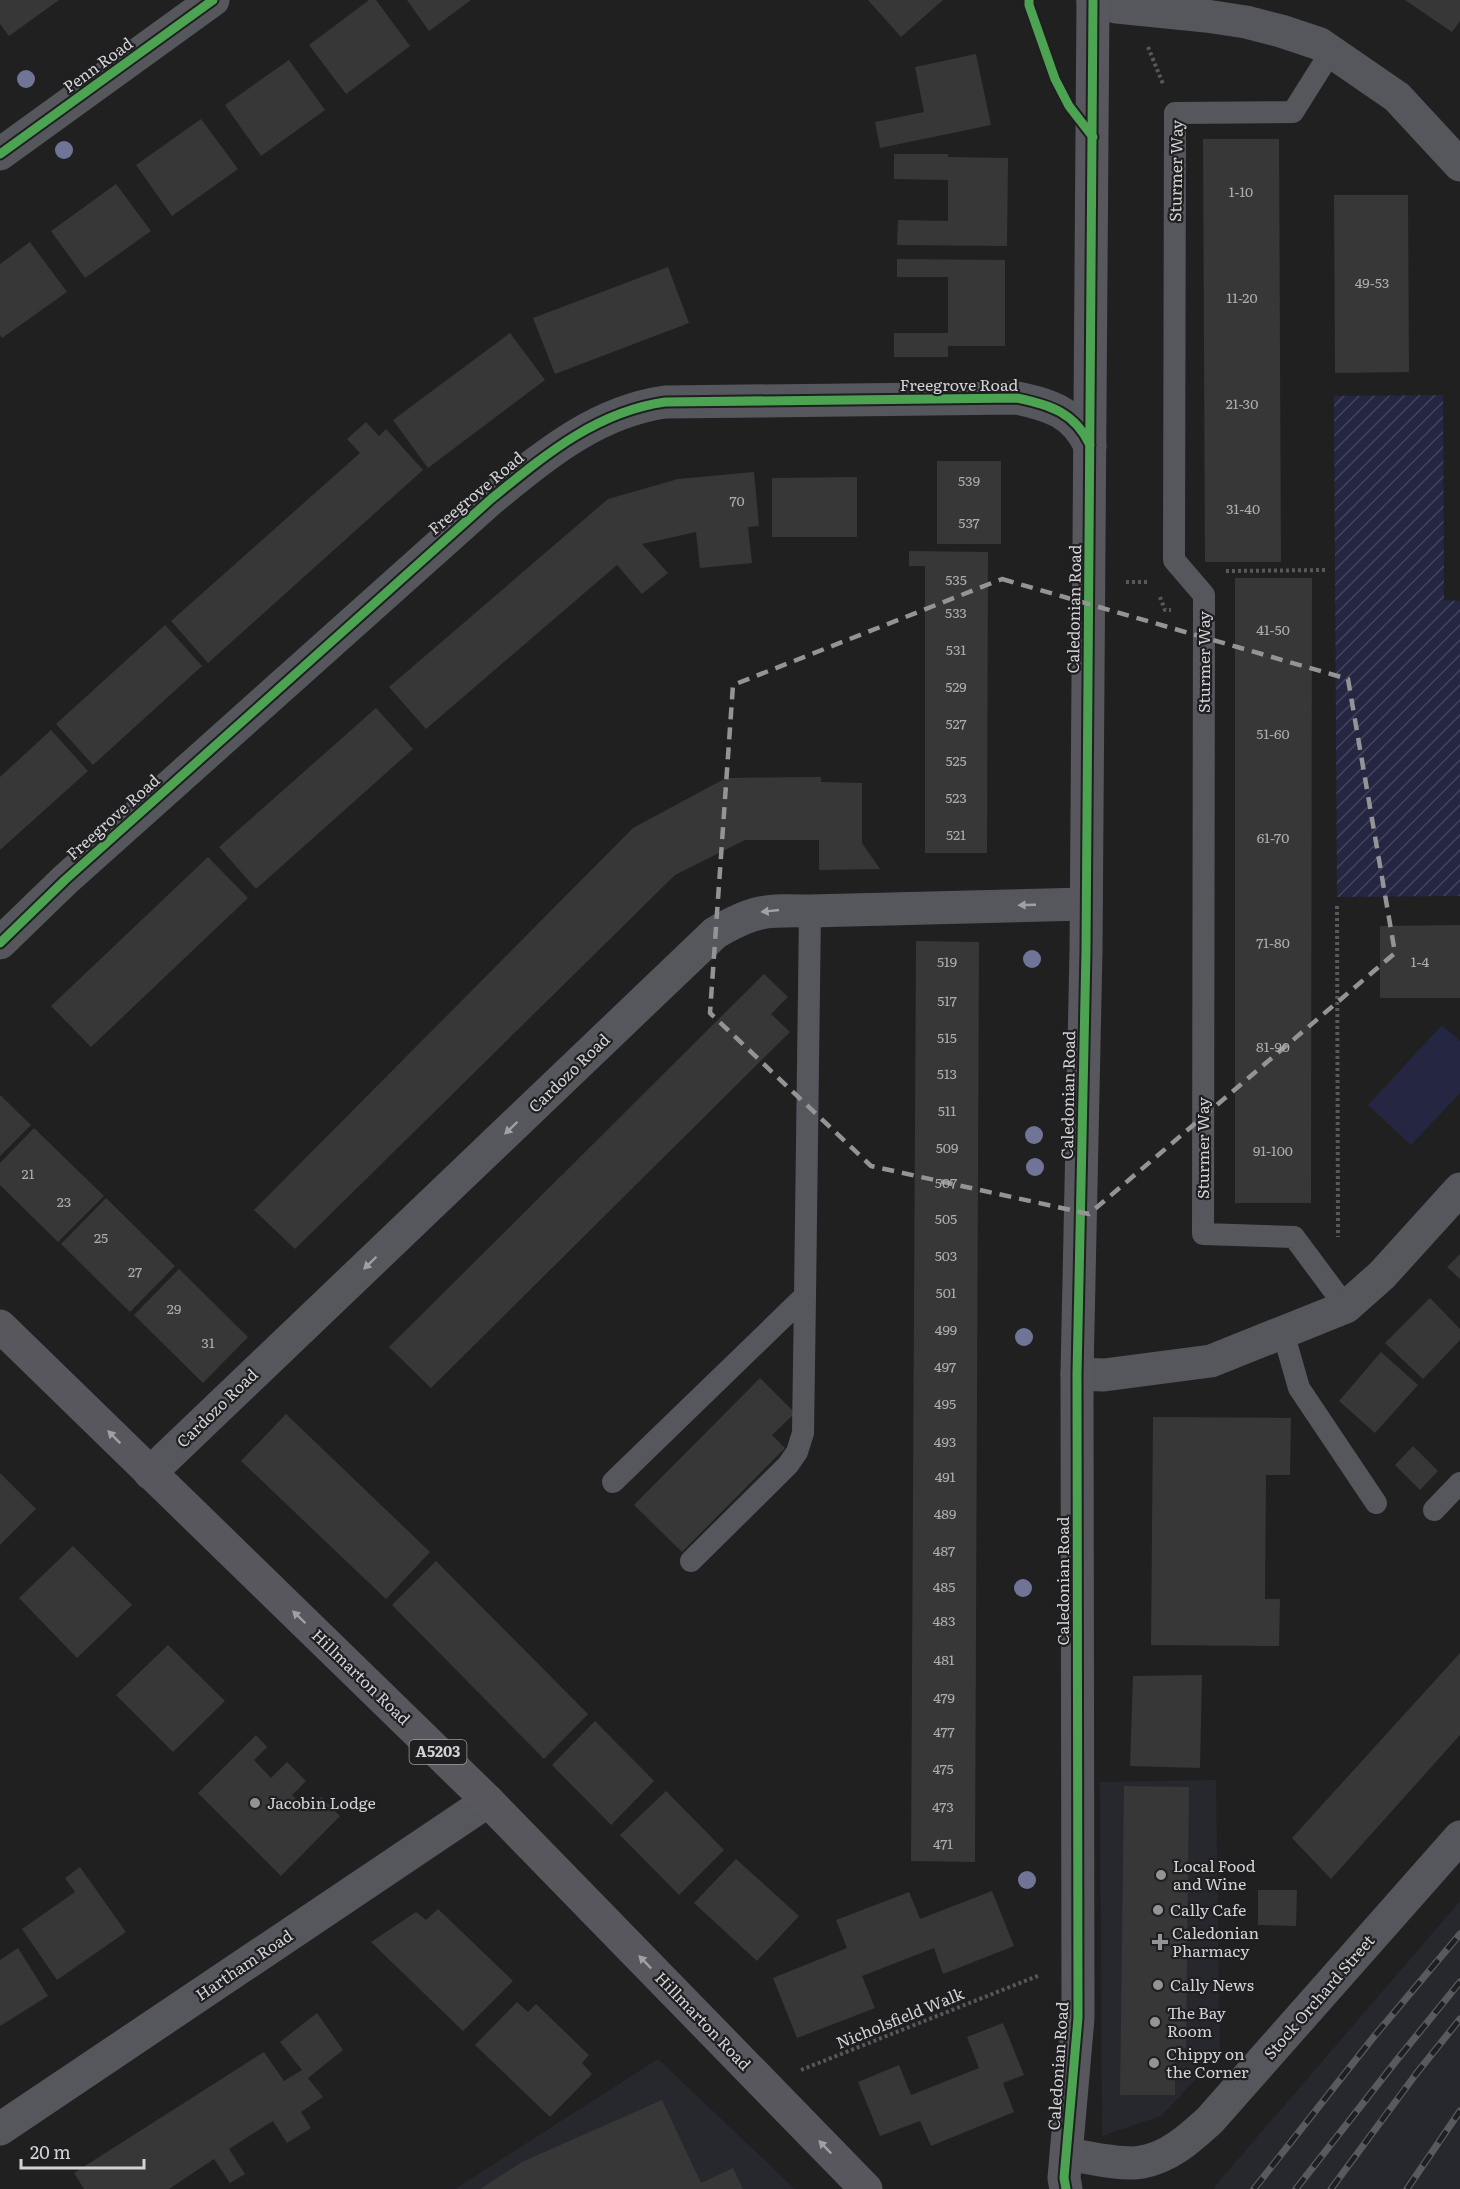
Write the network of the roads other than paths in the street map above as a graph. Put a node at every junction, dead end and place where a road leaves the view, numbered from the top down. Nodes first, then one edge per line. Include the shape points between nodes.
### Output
1 (213, 0) edge
2 (1092, 1) edge
3 (1332, 50) junction
4 (0, 154) edge
5 (1460, 165) edge
6 (1090, 446) junction
7 (1086, 904) junction
8 (810, 911) junction
9 (0, 943) edge
10 (1460, 1189) edge
11 (805, 1296) junction
12 (1346, 1307) junction
13 (0, 1326) edge
14 (1283, 1332) junction
15 (1077, 1374) junction
16 (150, 1473) junction
17 (613, 1482) dead end
18 (1460, 1483) edge
19 (1377, 1503) dead end
20 (1434, 1510) dead end
21 (691, 1561) dead end
22 (489, 1801) junction
23 (1460, 1836) edge
24 (0, 2129) edge
25 (1062, 2178) edge
26 (866, 2189) edge

1 - 4 street, Penn Road
2 - 3 street via 1246,22
2 - 6 main road, Caledonian Road
3 - 5 street via 1397,97
3 - 12 lane, Sturmer Way via 1293,112 1175,113 1174,560 1204,595 1203,1234 1294,1237
6 - 7 main road, Caledonian Road
6 - 9 street, Freegrove Road via 1084,432 1065,414 1013,398 664,402 634,408 587,428 554,448 491,499
7 -> 8 street, Cardozo Road
7 - 15 main road, Caledonian Road
8 - 11 lane
8 -> 16 street, Cardozo Road via 768,910 741,917 715,933
10 - 12 street via 1374,1283
11 - 17 lane
11 - 21 lane via 803,1432 796,1452 788,1465
12 - 14 street
16 -> 13 main road, Hillmarton Road / A5203
14 - 15 street via 1211,1361 1104,1375
14 - 19 lane via 1299,1388
15 - 25 main road, Caledonian Road via 1078,2019
22 -> 16 main road, Hillmarton Road / A5203
18 - 20 lane
22 - 24 street, Hartham Road
26 -> 22 main road, Hillmarton Road / A5203
23 - 25 street, Stock Orchard Street via 1189,2140 1167,2154 1141,2163 1116,2161

